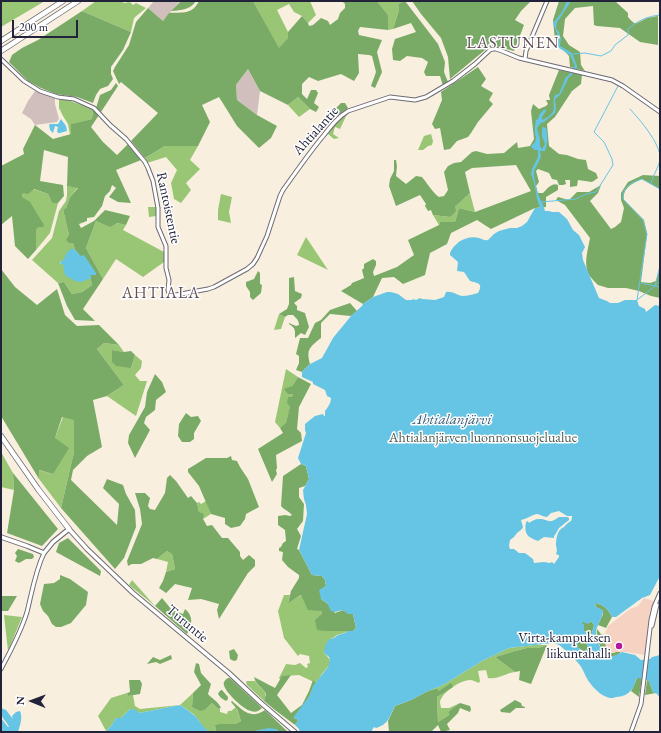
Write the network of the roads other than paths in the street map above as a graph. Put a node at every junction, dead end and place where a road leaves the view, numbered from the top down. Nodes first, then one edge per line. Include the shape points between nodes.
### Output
1 (63, 1) edge
2 (78, 1) edge
3 (547, 1) edge
4 (1, 41) edge
5 (16, 41) junction
6 (1, 51) edge
7 (1, 54) edge
8 (525, 59) junction
9 (2, 60) edge
10 (660, 112) edge
11 (170, 296) joint
12 (1, 432) edge
13 (1, 436) edge
14 (12, 451) junction
15 (69, 529) junction
16 (1, 537) edge
17 (44, 553) junction
18 (660, 593) edge
19 (1, 669) edge
20 (295, 732) edge
21 (632, 732) edge

1 - 4 highway
2 - 5 highway
3 - 8 street
5 - 6 highway
5 - 7 highway
8 - 10 street, Ahtialantie via 618,82
8 - 11 street, Ahtialantie via 496,49 490,50 453,81 426,97 415,100 390,97 348,111 333,124 283,190 267,236 253,264 208,290
9 - 11 street, Rantoistentie via 24,81 40,91 74,99 94,108 145,162 153,181 158,227 166,246
12 - 14 highway
13 - 14 highway
14 - 15 highway
15 - 17 main road
15 - 20 main road, Turuntie via 133,593
16 - 17 main road
17 - 19 street via 23,622
18 - 21 street via 653,610 641,704

